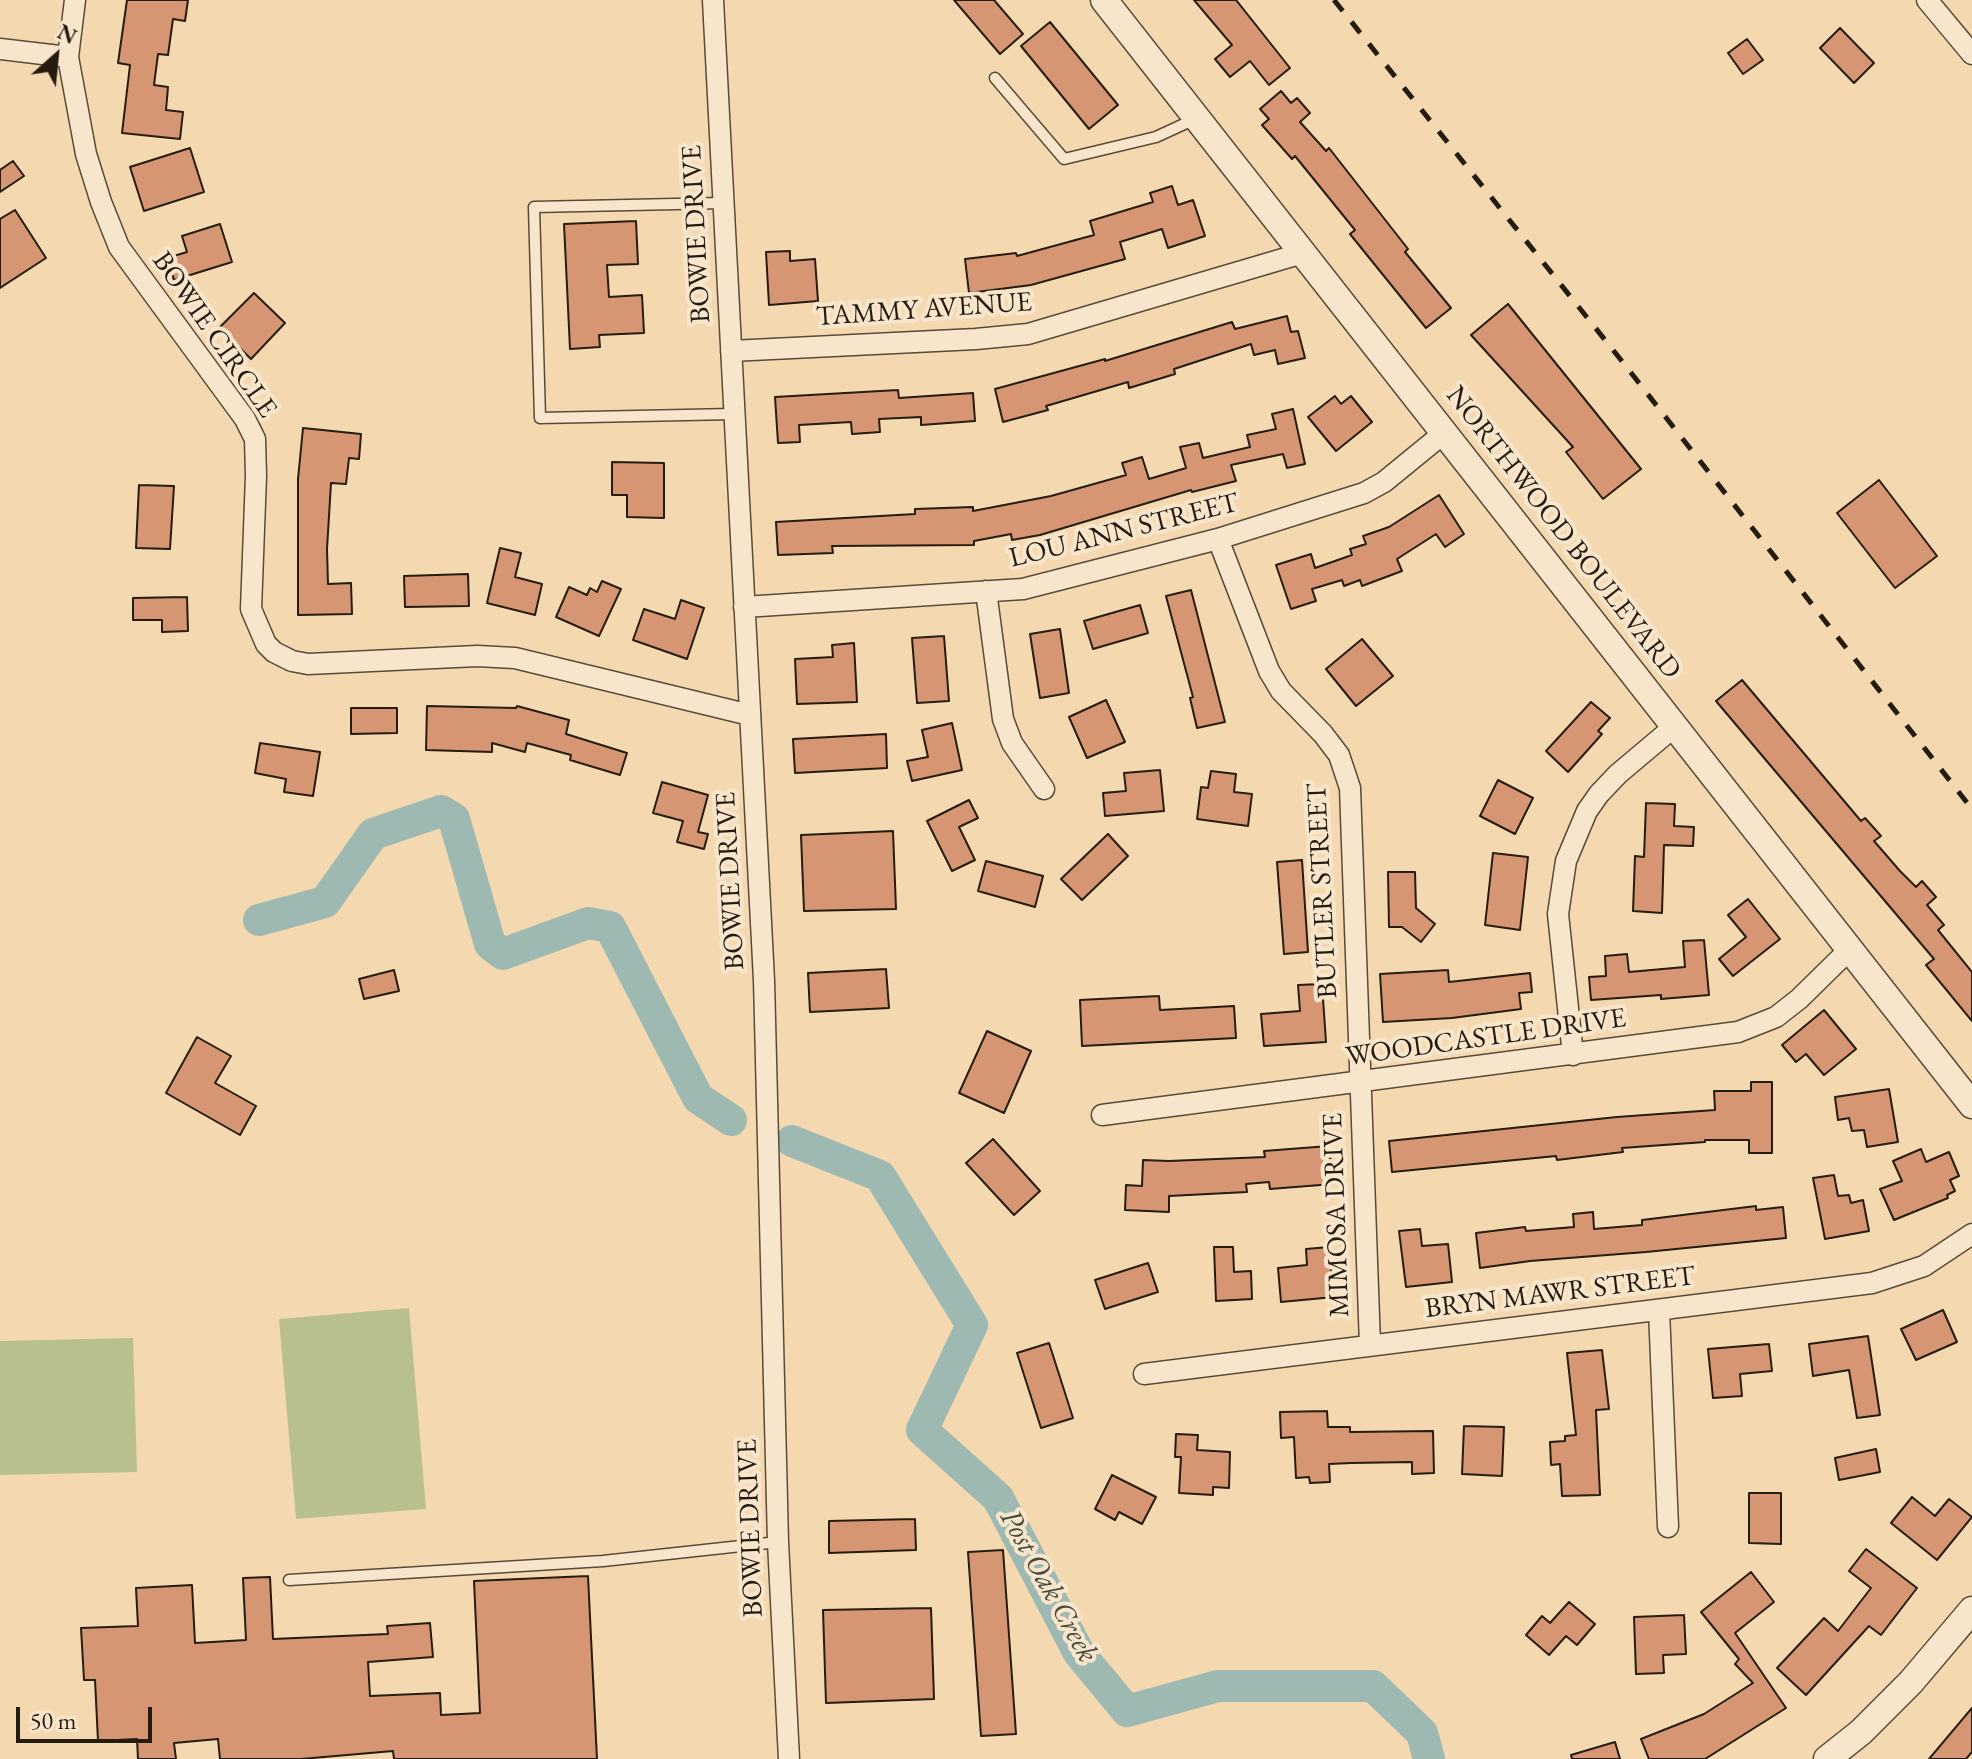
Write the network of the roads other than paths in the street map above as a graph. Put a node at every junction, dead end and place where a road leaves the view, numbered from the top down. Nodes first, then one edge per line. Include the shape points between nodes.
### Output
1 (75, 0) edge
2 (713, 0) edge
3 (1104, 0) edge
4 (1927, 0) edge
5 (0, 49) edge
6 (1972, 54) edge
7 (68, 57) junction
8 (995, 78) dead end
9 (1197, 118) junction
10 (723, 203) junction
11 (1303, 253) junction
12 (731, 351) junction
13 (733, 414) junction
14 (1444, 433) junction
15 (1218, 539) junction
16 (986, 591) junction
17 (744, 607) junction
18 (750, 715) junction
19 (1675, 726) junction
20 (1044, 789) dead end
21 (1850, 949) junction
22 (1573, 1055) junction
23 (1360, 1083) junction
24 (1972, 1105) edge
25 (1102, 1115) dead end
26 (1972, 1234) edge
27 (1659, 1310) junction
28 (1370, 1345) junction
29 (1144, 1374) dead end
30 (1668, 1527) dead end
31 (778, 1542) junction
32 (289, 1580) dead end
33 (1972, 1610) edge
34 (789, 1759) edge
35 (1827, 1759) edge

1 - 7 street, BOWIE CIRCLE
2 - 10 street, BOWIE DRIVE
3 - 9 street, NORTHWOOD BOULEVARD
4 - 6 street
5 - 7 street
7 - 18 street, BOWIE CIRCLE via 86,154 119,247 255,439 251,609 274,652 308,664 515,658
8 - 9 lane via 1064,159 1156,137
9 - 11 street, NORTHWOOD BOULEVARD
10 - 12 street, BOWIE DRIVE
10 - 13 lane via 534,207 540,418
11 - 12 street, TAMMY AVENUE via 1028,334
11 - 14 street, NORTHWOOD BOULEVARD
12 - 13 street, BOWIE DRIVE
13 - 17 street, BOWIE DRIVE
14 - 15 street, LOU ANN STREET via 1364,493
14 - 19 street, NORTHWOOD BOULEVARD
15 - 16 street, LOU ANN STREET via 1023,589
15 - 23 street, BUTLER STREET via 1269,671 1339,755 1350,788
16 - 17 street, LOU ANN STREET
16 - 20 street via 1003,719 1012,743
17 - 18 street, BOWIE DRIVE
18 - 31 street, BOWIE DRIVE via 764,980
19 - 21 street, NORTHWOOD BOULEVARD
19 - 22 street via 1599,794 1566,861 1558,914
21 - 22 street, WOODCASTLE DRIVE via 1776,1017 1738,1032
21 - 24 street, NORTHWOOD BOULEVARD
22 - 23 street, WOODCASTLE DRIVE
23 - 25 street, WOODCASTLE DRIVE
23 - 28 street, MIMOSA DRIVE
26 - 27 street, BRYN MAWR STREET via 1924,1266 1872,1283
27 - 28 street, BRYN MAWR STREET
27 - 30 street
28 - 29 street, BRYN MAWR STREET
31 - 32 lane via 603,1561
31 - 34 street, BOWIE DRIVE
33 - 35 street via 1911,1682

